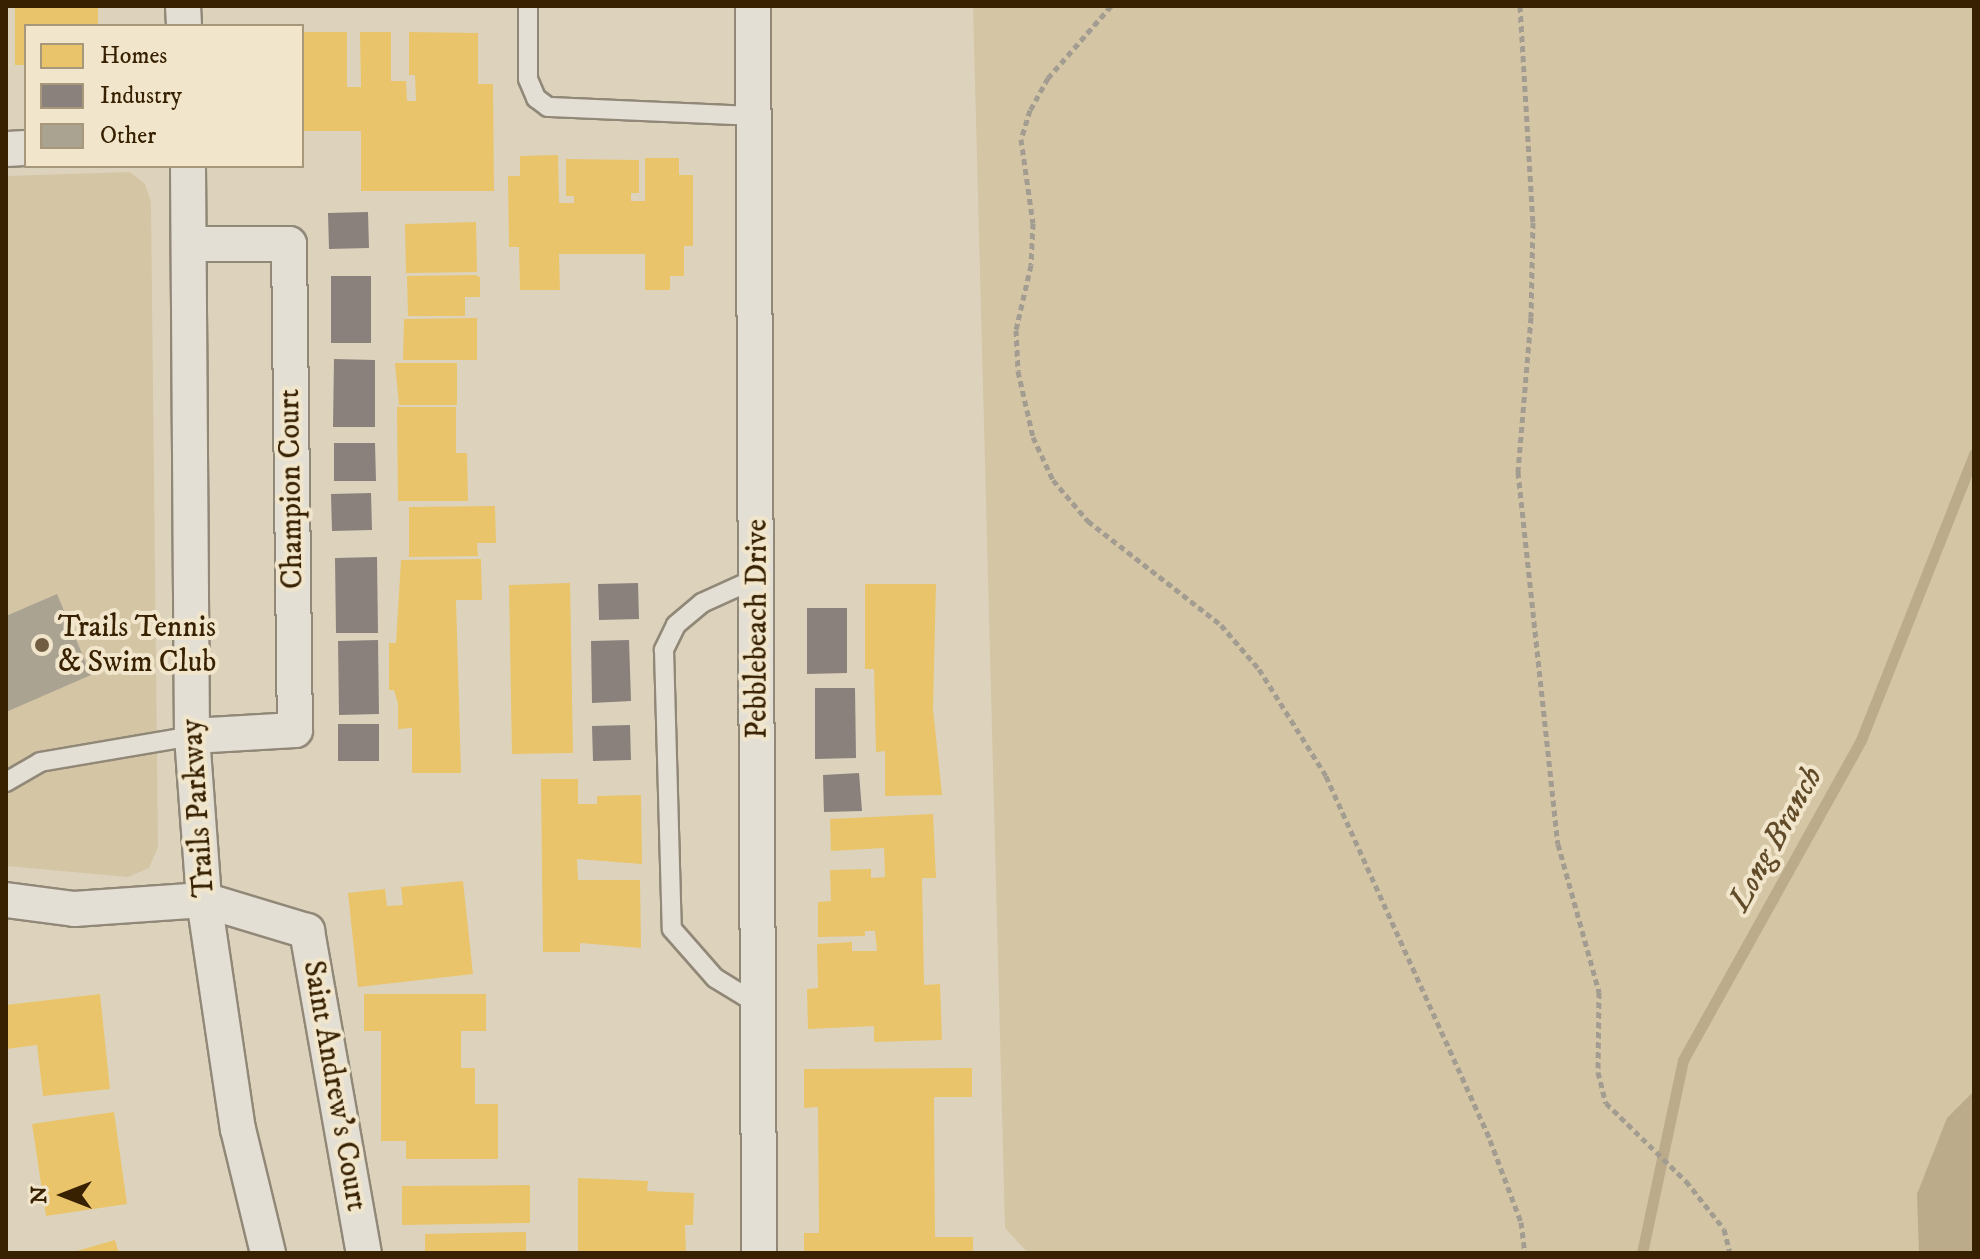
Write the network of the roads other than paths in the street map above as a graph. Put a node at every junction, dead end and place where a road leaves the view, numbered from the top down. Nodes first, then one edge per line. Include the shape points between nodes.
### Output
1 (528, 6) edge
2 (753, 6) edge
3 (754, 116) junction
4 (188, 168) edge
5 (190, 244) junction
6 (757, 578) junction
7 (192, 736) junction
8 (6, 782) edge
9 (6, 900) edge
10 (204, 900) junction
11 (759, 1005) junction
12 (268, 1253) edge
13 (364, 1253) edge
14 (759, 1253) edge

1 - 3 lane via 528,79 536,98 548,107
2 - 3 street, Pebblebeach Drive
3 - 6 street, Pebblebeach Drive
4 - 5 street, Trails Parkway
5 - 7 street, Trails Parkway
5 - 7 street, Champion Court via 289,244 295,730
6 - 11 street, Pebblebeach Drive
6 - 11 lane via 702,603 676,625 664,650 672,929 715,978
7 - 8 lane via 40,762
7 - 10 street, Trails Parkway
9 - 10 street via 74,909
10 - 12 street, Trails Parkway via 238,1129
10 - 13 street, Saint Andrew's Court via 307,931
11 - 14 street, Pebblebeach Drive

